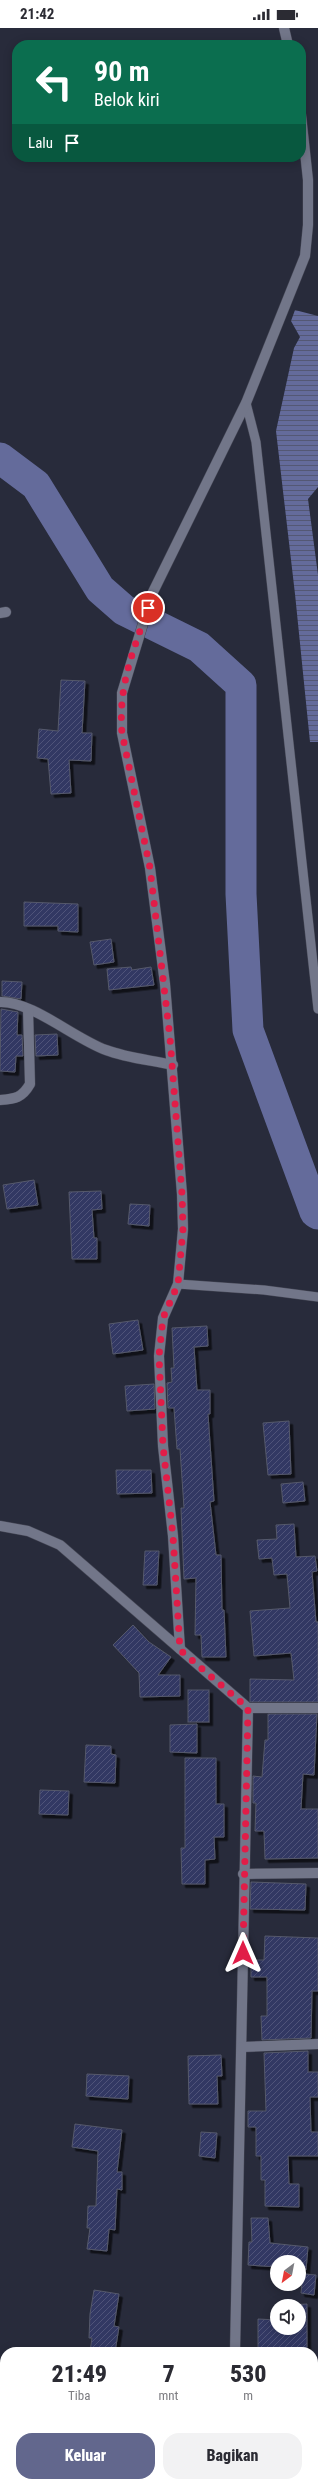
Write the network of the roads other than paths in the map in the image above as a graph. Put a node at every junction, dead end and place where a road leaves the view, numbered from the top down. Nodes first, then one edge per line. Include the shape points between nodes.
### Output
1 (284, 28) edge
2 (287, 40) edge
3 (306, 161) edge
4 (246, 403) junction
5 (0, 1002) edge
6 (28, 1009) junction
7 (318, 1009) edge
8 (173, 1065) junction
9 (0, 1100) edge
10 (178, 1284) junction
11 (318, 1297) edge
12 (0, 1526) edge
13 (180, 1650) junction
14 (248, 1708) junction
15 (318, 1708) edge
16 (318, 1873) edge
17 (243, 1874) junction
18 (318, 2044) edge
19 (242, 2047) junction
20 (235, 2347) edge

1 - 2 street
3 - 4 street via 308,225 305,256
4 - 7 lane via 256,442
4 - 8 street via 152,594 122,693 122,733 150,868
5 - 6 street via 13,1003
6 - 8 street via 106,1050
6 - 9 street via 30,1084 16,1099
8 - 10 street via 183,1229
10 - 11 lane
10 - 13 street via 163,1318 159,1356 163,1446 173,1536
12 - 13 street via 28,1531 60,1545
13 - 14 street
14 - 15 street
14 - 17 street
16 - 17 street
17 - 19 street
18 - 19 street
19 - 20 street

